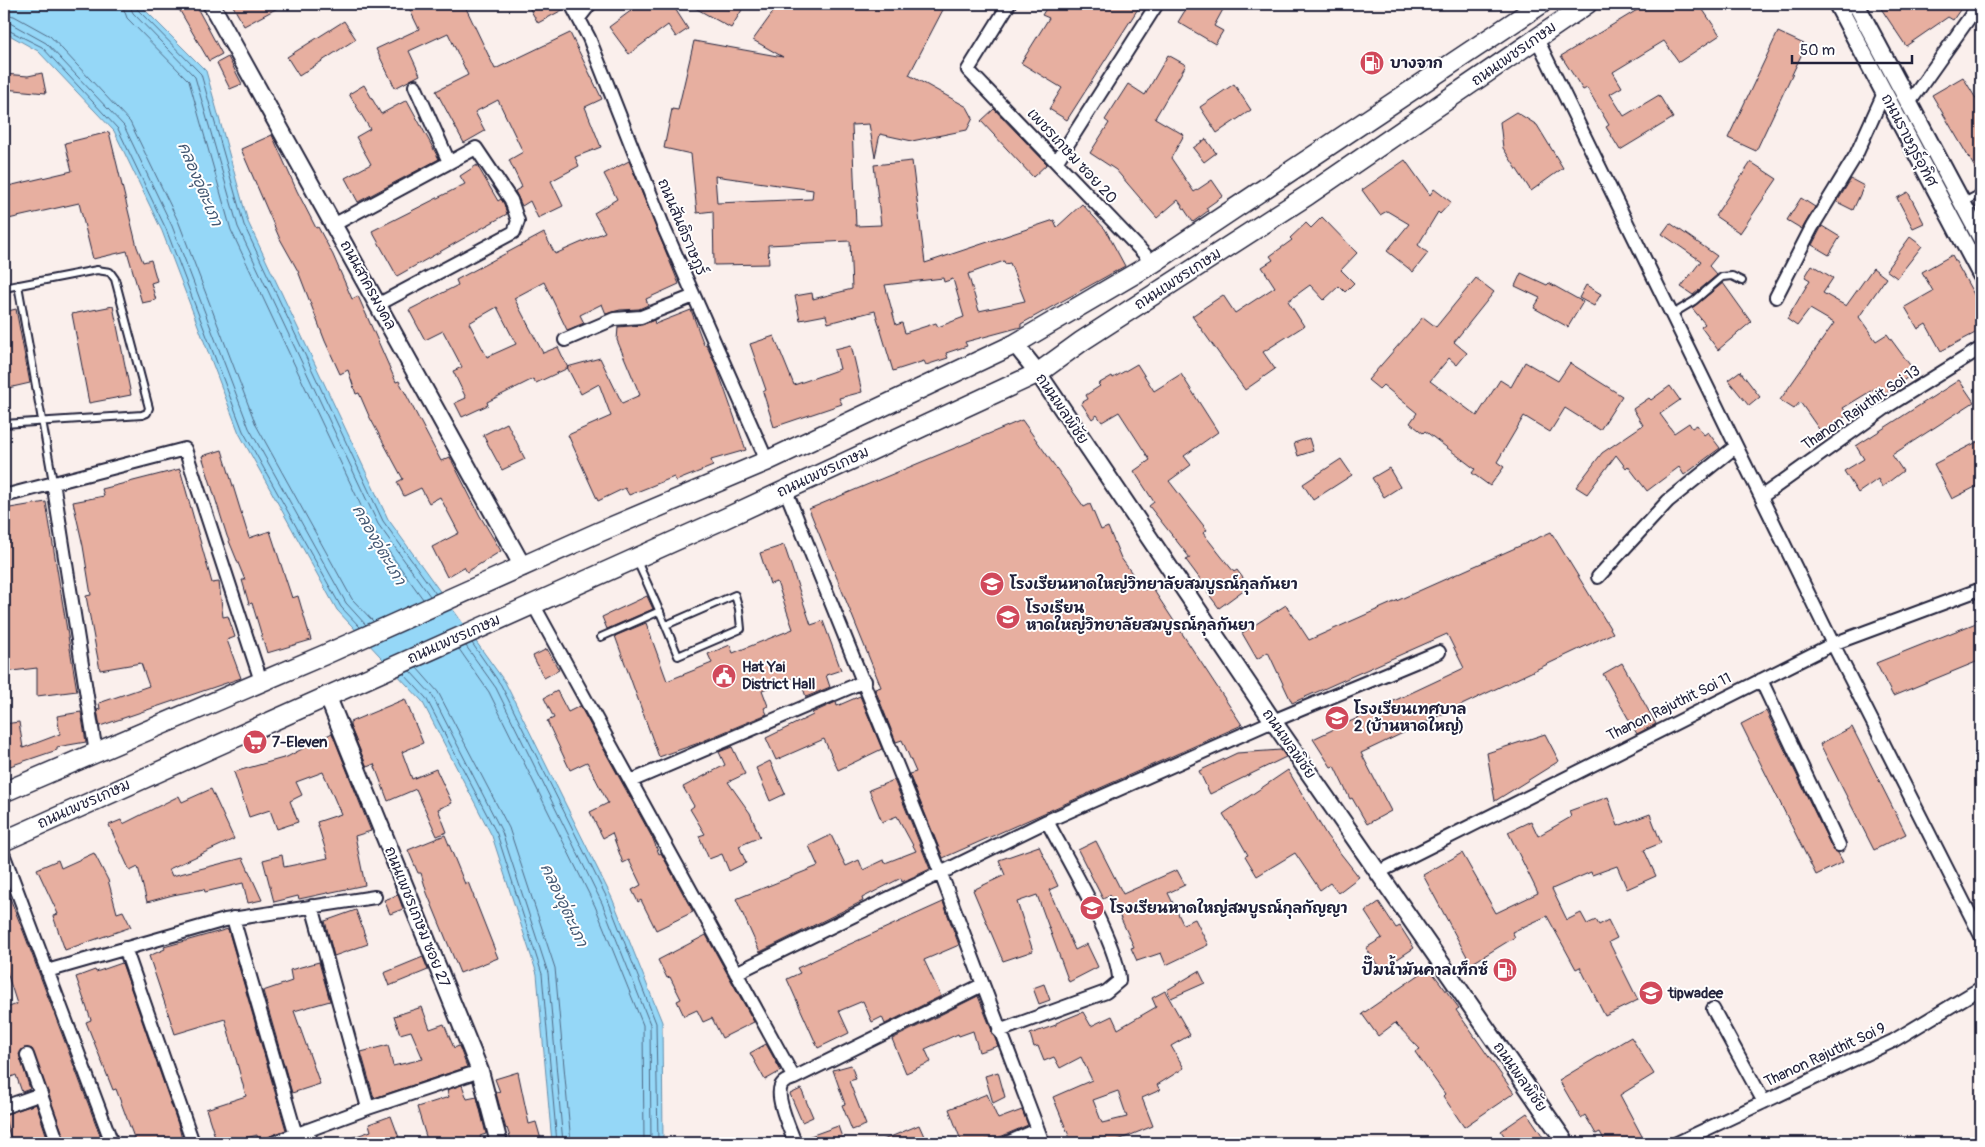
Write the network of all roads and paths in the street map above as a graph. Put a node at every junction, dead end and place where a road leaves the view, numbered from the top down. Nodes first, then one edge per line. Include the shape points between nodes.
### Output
1 (211, 4) edge
2 (571, 4) edge
3 (590, 4) edge
4 (1009, 4) edge
5 (1157, 4) edge
6 (1541, 4) edge
7 (1587, 4) edge
8 (1837, 4) edge
9 (1856, 4) edge
10 (1979, 4) edge
11 (579, 18) junction
12 (1536, 39) junction
13 (416, 86) dead end
14 (1884, 93) junction
15 (1909, 103) junction
16 (1057, 161) junction
17 (449, 162) junction
18 (1981, 193) edge
19 (1962, 202) junction
20 (335, 224) junction
21 (1981, 238) edge
22 (1153, 263) junction
23 (1981, 275) edge
24 (1742, 282) dead end
25 (18, 285) junction
26 (4, 288) edge
27 (694, 296) junction
28 (1776, 296) dead end
29 (379, 304) junction
30 (1670, 316) junction
31 (565, 340) dead end
32 (1015, 344) junction
33 (1981, 348) edge
34 (1038, 373) junction
35 (43, 420) junction
36 (4, 424) edge
37 (1735, 447) junction
38 (767, 461) junction
39 (53, 482) junction
40 (785, 489) junction
41 (4, 496) edge
42 (1761, 497) junction
43 (636, 558) junction
44 (523, 567) junction
45 (1598, 577) dead end
46 (1981, 589) edge
47 (534, 604) junction
48 (660, 610) junction
49 (666, 625) junction
50 (601, 638) dead end
51 (1832, 644) junction
52 (1439, 652) dead end
53 (1761, 680) junction
54 (261, 681) junction
55 (865, 681) junction
56 (334, 692) junction
57 (1273, 721) junction
58 (96, 754) junction
59 (631, 781) junction
60 (4, 792) edge
61 (1047, 821) junction
62 (4, 840) edge
63 (1839, 845) dead end
64 (4, 856) edge
65 (1379, 872) junction
66 (941, 874) junction
67 (375, 897) dead end
68 (312, 906) junction
69 (233, 918) junction
70 (1981, 936) edge
71 (125, 948) junction
72 (47, 971) junction
73 (736, 973) junction
74 (982, 985) junction
75 (1981, 988) edge
76 (1713, 1009) dead end
77 (1000, 1032) junction
78 (27, 1055) dead end
79 (480, 1071) junction
80 (794, 1078) junction
81 (40, 1094) junction
82 (1764, 1102) junction
83 (4, 1107) edge
84 (368, 1108) junction
85 (1037, 1130) junction
86 (302, 1132) junction
87 (58, 1143) edge
88 (112, 1143) edge
89 (193, 1143) edge
90 (273, 1143) edge
91 (312, 1143) edge
92 (499, 1143) edge
93 (795, 1143) edge
94 (1007, 1143) edge
95 (1043, 1143) edge
96 (1566, 1143) edge
97 (1678, 1143) edge

1 - 20 street, ถนนสาครมงคล
2 - 11 street, ถนนสันติราษฎร์
3 - 11 street
4 - 16 street, เพชรเกษม ซอย 20 via 968,70
5 - 16 street
6 - 22 main road, ถนนเพชรเกษม
7 - 12 main road, ถนนเพชรเกษม
8 - 14 street, ถนนราษฏร์อุทิศ
9 - 15 street
10 - 15 street
11 - 27 street, ถนนสันติราษฎร์
12 - 30 street
12 - 34 main road, ถนนเพชรเกษม via 1308,195
13 - 17 street
14 - 23 street, ถนนราษฏร์อุทิศ
14 - 28 street via 1856,155 1812,227
15 - 19 street
16 - 22 street, เพชรเกษม ซอย 20
17 - 20 street
17 - 29 street via 476,148 511,200 518,221 514,232
18 - 19 lane
19 - 21 street
20 - 29 street, ถนนสาครมงคล
22 - 32 main road, ถนนเพชรเกษม
24 - 30 lane via 1732,276 1722,277
25 - 26 lane
25 - 35 lane
25 - 35 lane via 97,270 110,272 115,279 149,408 142,415 61,422
27 - 31 street via 641,317 614,319
27 - 38 street, ถนนสันติราษฎร์
29 - 44 street, ถนนสาครมงคล
30 - 37 street
32 - 34 street, ถนนพลพิชัย
32 - 38 main road, ถนนเพชรเกษม
33 - 42 street, Thanon Rajuthit Soi 13 via 1888,406
34 - 40 main road, ถนนเพชรเกษม
34 - 57 street, ถนนพลพิชัย
35 - 36 lane
35 - 39 lane
37 - 42 street
37 - 45 street via 1668,501
38 - 44 main road, ถนนเพชรเกษม
39 - 41 street
39 - 54 street via 185,449
39 - 58 street
40 - 43 main road, ถนนเพชรเกษม
40 - 55 street
42 - 51 street
43 - 47 main road, ถนนเพชรเกษม
43 - 48 lane
44 - 54 main road, ถนนเพชรเกษม
46 - 51 street, Thanon Rajuthit Soi 11
47 - 56 main road, ถนนเพชรเกษม
47 - 59 street
48 - 49 lane
48 - 50 lane
49 - 49 lane via 678,656 741,629 735,595
51 - 53 street, Thanon Rajuthit Soi 11
51 - 70 street
52 - 57 street
53 - 63 street
53 - 65 street, Thanon Rajuthit Soi 11
54 - 58 main road, ถนนเพชรเกษม
55 - 59 street
55 - 66 street
56 - 62 main road, ถนนเพชรเกษม
56 - 79 street, ถนนเพชรเกษม ซอย 27
57 - 61 street
57 - 65 street, ถนนพลพิชัย
58 - 60 main road, ถนนเพชรเกษม
59 - 73 street
61 - 66 street
61 - 77 street via 1092,908 1119,969 1119,981 1106,992
64 - 72 street
65 - 96 street, ถนนพลพิชัย
66 - 73 street
66 - 74 street
67 - 68 street
68 - 69 street
68 - 84 street
69 - 71 street
69 - 86 street
71 - 72 street
71 - 89 street
72 - 88 street
73 - 80 street
74 - 77 street
74 - 80 street
75 - 82 street, Thanon Rajuthit Soi 9 via 1893,1041
76 - 82 street
77 - 85 street
78 - 81 street
79 - 84 street
79 - 92 street, ถนนเพชรเกษม ซอย 27
80 - 93 street via 780,1087 780,1096
81 - 83 street
81 - 87 street
82 - 97 street, Thanon Rajuthit Soi 9
84 - 86 street
85 - 94 street
85 - 95 street
86 - 90 street
86 - 91 street

